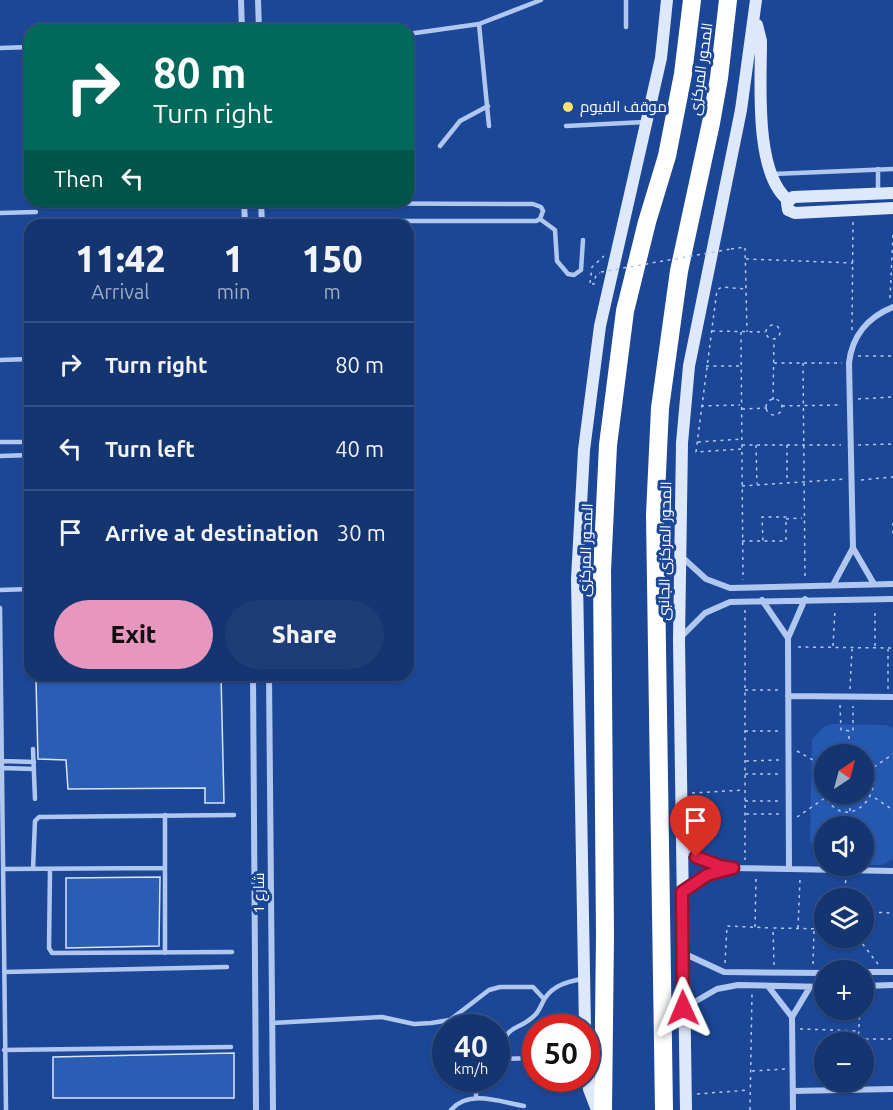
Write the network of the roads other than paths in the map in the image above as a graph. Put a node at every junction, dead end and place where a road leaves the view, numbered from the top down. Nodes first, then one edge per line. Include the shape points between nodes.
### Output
1 (241, 0) edge
2 (258, 0) edge
3 (539, 0) edge
4 (626, 0) edge
5 (692, 0) edge
6 (728, 0) edge
7 (756, 0) edge
8 (666, 2) edge
9 (754, 20) junction
10 (242, 24) edge
11 (259, 24) edge
12 (479, 24) junction
13 (626, 27) dead end
14 (414, 33) edge
15 (24, 47) edge
16 (0, 48) edge
17 (488, 106) junction
18 (647, 122) junction
19 (489, 126) dead end
20 (566, 126) dead end
21 (440, 146) dead end
22 (893, 169) edge
23 (878, 170) junction
24 (771, 174) junction
25 (878, 194) junction
26 (893, 194) edge
27 (788, 200) junction
28 (414, 203) edge
29 (893, 208) edge
30 (36, 212) dead end
31 (0, 213) edge
32 (540, 219) junction
33 (414, 222) edge
34 (583, 240) dead end
35 (891, 308) edge
36 (24, 359) edge
37 (0, 360) edge
38 (0, 442) edge
39 (24, 442) edge
40 (0, 456) edge
41 (24, 456) edge
42 (853, 548) junction
43 (679, 553) junction
44 (874, 584) junction
45 (893, 584) edge
46 (833, 585) junction
47 (24, 589) edge
48 (0, 590) edge
49 (805, 599) junction
50 (893, 599) edge
51 (762, 600) junction
52 (0, 608) edge
53 (788, 638) junction
54 (679, 640) junction
55 (253, 681) edge
56 (269, 681) edge
57 (788, 693) junction
58 (890, 696) edge
59 (33, 749) dead end
60 (2, 761) junction
61 (34, 762) junction
62 (2, 768) junction
63 (34, 769) junction
64 (35, 799) dead end
65 (165, 815) junction
66 (234, 815) dead end
67 (682, 849) junction
68 (165, 868) junction
69 (733, 868) junction
70 (3, 869) junction
71 (33, 869) junction
72 (50, 869) junction
73 (789, 869) junction
74 (893, 871) edge
75 (682, 892) junction
76 (232, 952) dead end
77 (682, 952) junction
78 (165, 953) junction
79 (227, 968) dead end
80 (4, 972) junction
81 (874, 972) edge
82 (893, 972) edge
83 (814, 973) edge
84 (584, 978) junction
85 (893, 985) edge
86 (768, 986) junction
87 (874, 986) edge
88 (810, 987) junction
89 (814, 987) edge
90 (544, 999) junction
91 (683, 1008) junction
92 (585, 1014) edge
93 (792, 1017) junction
94 (272, 1023) junction
95 (510, 1031) edge
96 (231, 1047) dead end
97 (4, 1050) junction
98 (893, 1089) edge
99 (793, 1091) junction
100 (476, 1092) edge
101 (590, 1092) edge
102 (476, 1097) junction
103 (524, 1106) dead end
104 (6, 1110) edge
105 (256, 1110) edge
106 (273, 1110) edge
107 (450, 1110) edge
108 (597, 1110) edge
109 (603, 1110) edge
110 (664, 1110) edge
111 (686, 1110) edge
112 (793, 1110) edge

1 - 10 street
2 - 11 street
3 - 12 lane
4 - 13 lane
5 - 109 highway, المحور المركزى via 667,156 625,311 608,446 602,571
6 - 110 highway, المحور المركزى via 713,112 679,271 660,408 655,515
7 - 9 main road, المحور المركزى الجانبى
8 - 18 main road via 661,58
9 - 24 main road via 761,41 761,128
9 - 43 main road, المحور المركزى الجانبى via 741,110 688,366
12 - 14 lane
12 - 17 lane
15 - 16 lane
17 - 19 lane
17 - 21 lane via 460,121
18 - 20 lane
18 - 84 main road via 606,296 584,450 577,579
22 - 23 lane
23 - 24 lane
23 - 25 lane
24 - 27 main road via 775,186
25 - 26 main road
25 - 27 main road
27 - 29 main road via 787,207 795,213
28 - 32 lane via 533,204 541,207
30 - 31 lane
32 - 33 lane
32 - 34 lane via 555,230 557,261 568,274 581,270
35 - 42 street via 866,324 850,356
36 - 37 lane
38 - 39 lane
40 - 41 lane
42 - 44 street
42 - 46 street
43 - 46 street via 706,579 730,588
43 - 54 main road, المحور المركزى الجانبى
44 - 45 street
44 - 46 street
47 - 48 lane
49 - 50 street
49 - 51 street
49 - 53 street
51 - 53 street
51 - 54 street via 730,602 713,608
52 - 60 lane
53 - 57 street
54 - 67 main road, المحور المركزى الجانبى
55 - 105 street, شارع 1
56 - 94 street, شارع 1
57 - 58 street
57 - 73 street
59 - 61 lane
60 - 61 lane
60 - 62 lane
61 - 63 lane
62 - 63 lane
62 - 70 lane
63 - 64 lane
65 - 66 lane
65 - 68 lane
65 - 71 lane via 39,817 35,824
67 - 69 street via 708,862
67 - 75 main road, المحور المركزى الجانبى
68 - 72 lane
68 - 78 lane
69 - 73 street
69 - 75 street via 707,875
70 - 71 lane
70 - 80 lane
71 - 72 lane
72 - 78 lane via 52,953
73 - 74 street
75 - 77 main road, المحور المركزى الجانبى
76 - 78 lane
77 - 83 street via 724,972
77 - 91 main road, المحور المركزى الجانبى
79 - 80 lane
80 - 97 lane
81 - 82 street
84 - 90 lane via 561,984
84 - 92 main road
85 - 87 street
86 - 88 street
86 - 91 street via 717,989
86 - 93 street
88 - 89 street
88 - 93 street
90 - 94 lane via 533,987 500,987 489,990 450,1020 414,1024 382,1017
90 - 95 lane via 535,1015
91 - 111 main road, المحور المركزى الجانبى
93 - 99 street
94 - 106 street, شارع 1
96 - 97 lane
97 - 104 lane
98 - 99 street
99 - 112 street
100 - 102 lane
101 - 108 main road
102 - 103 lane
102 - 107 lane via 464,1099

